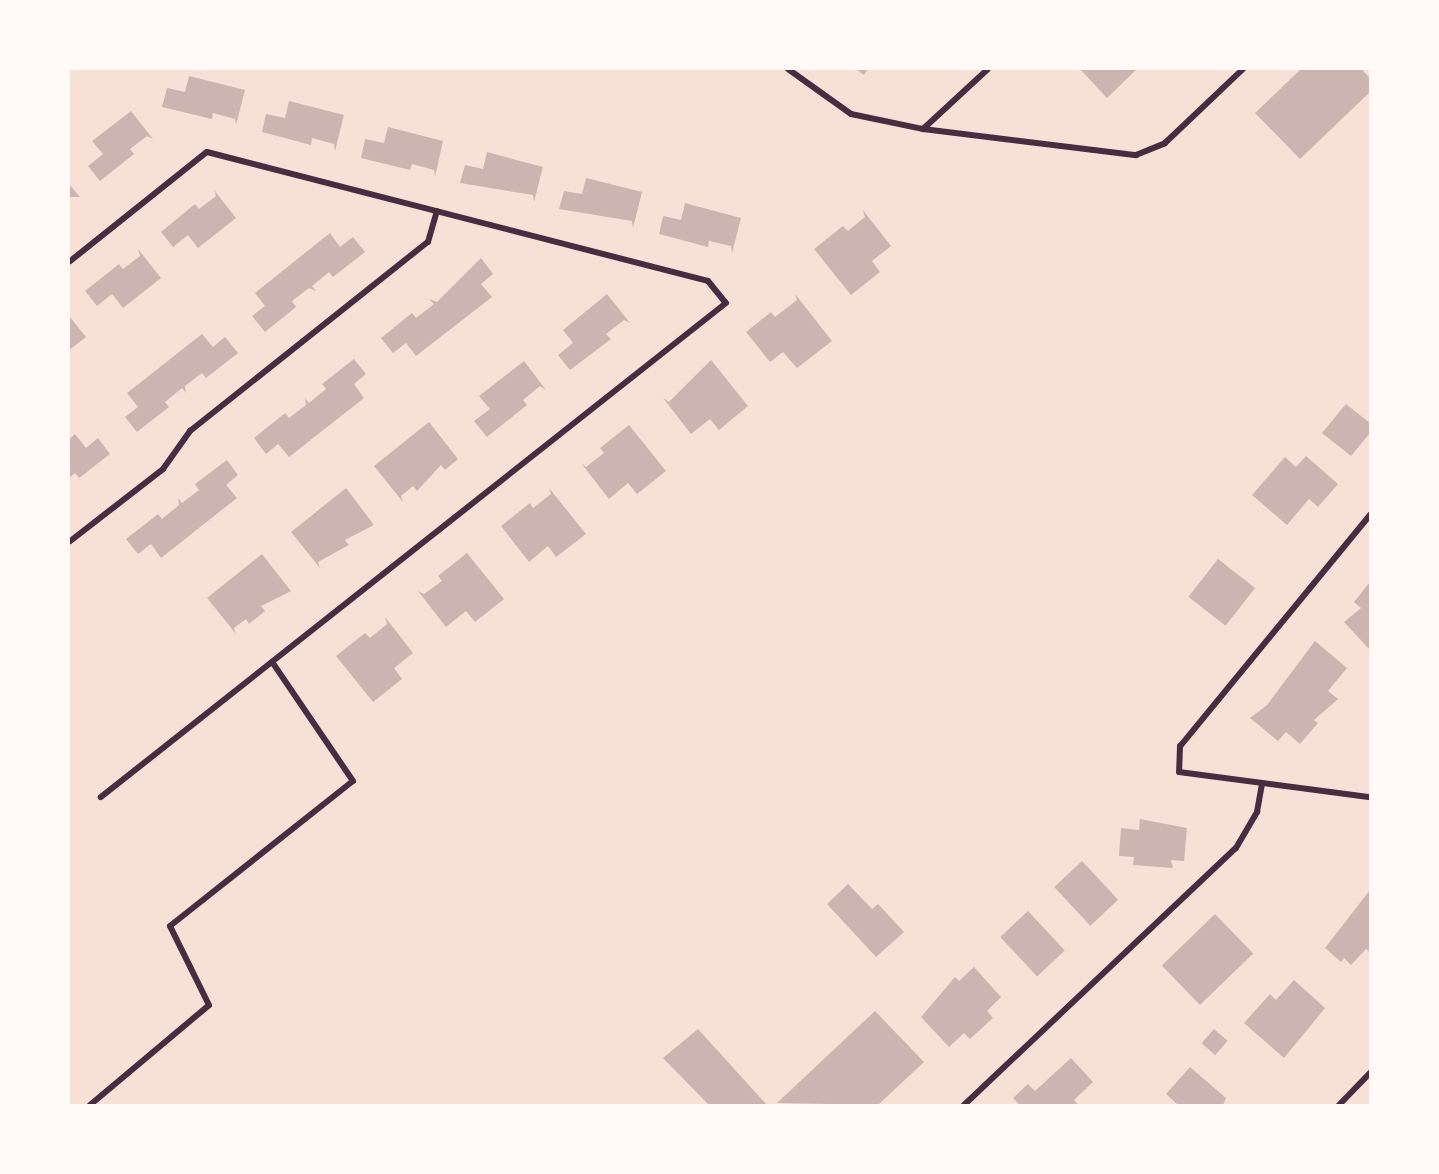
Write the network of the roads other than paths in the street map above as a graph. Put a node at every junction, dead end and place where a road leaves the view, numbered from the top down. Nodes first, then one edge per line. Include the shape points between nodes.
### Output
1 (788, 69) edge
2 (988, 69) edge
3 (1243, 69) edge
4 (923, 129) junction
5 (437, 211) junction
6 (69, 262) edge
7 (1370, 514) edge
8 (69, 542) edge
9 (273, 662) junction
10 (1262, 784) junction
11 (102, 797) dead end
12 (1370, 797) edge
13 (1370, 1073) edge
14 (90, 1105) edge
15 (964, 1105) edge
16 (1339, 1105) edge

1 - 4 street via 851,114
2 - 4 street
3 - 4 street via 1166,143 1136,155
5 - 6 street via 207,153
5 - 8 street via 428,242 190,431 163,469
5 - 9 street via 708,281 726,303
7 - 10 street via 1180,746 1179,772
9 - 11 street
9 - 14 street via 353,782 170,926 209,1005
10 - 12 street
10 - 15 street via 1257,812 1236,848
13 - 16 street

